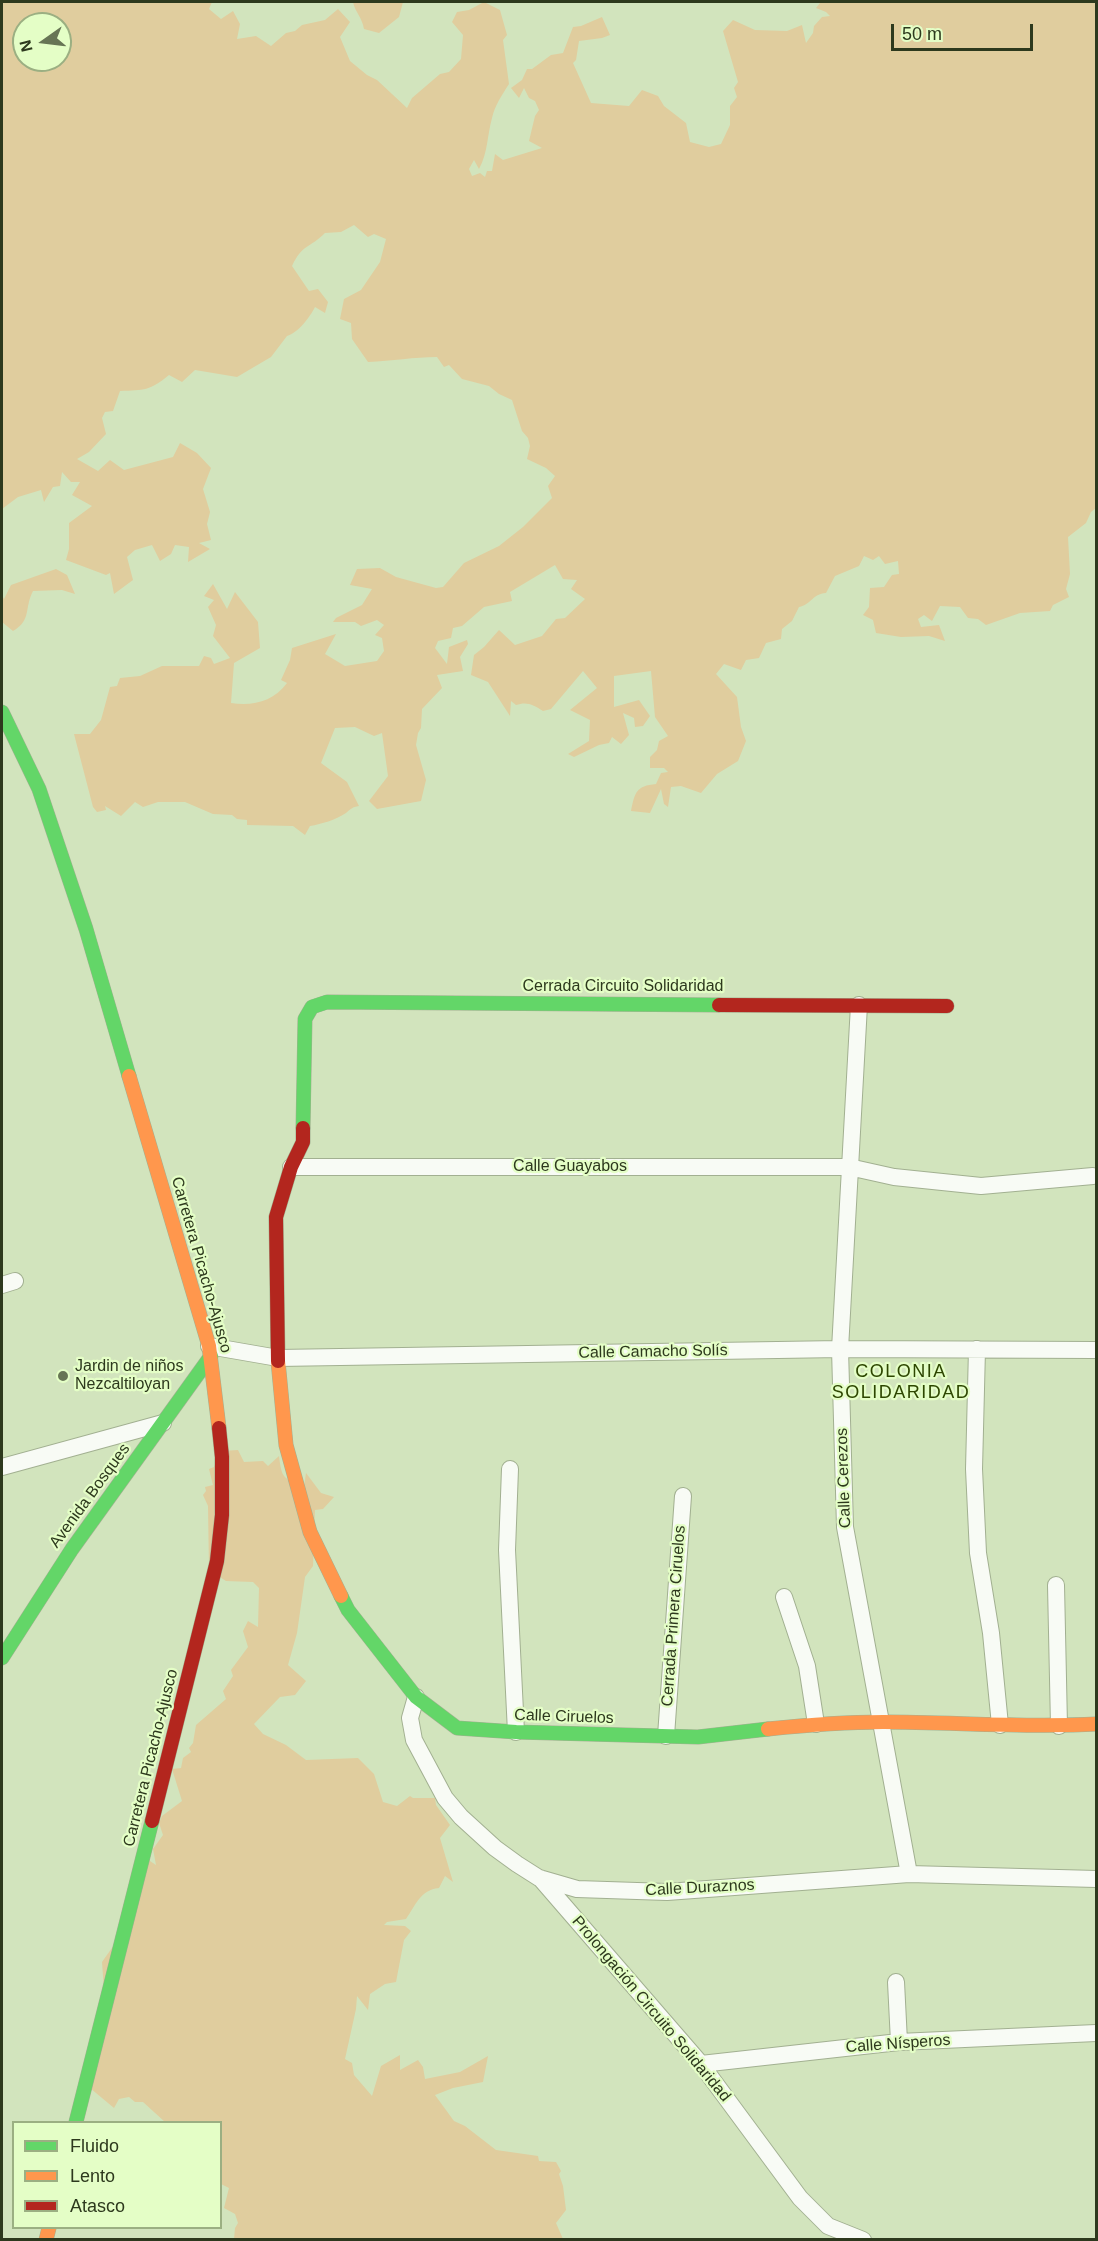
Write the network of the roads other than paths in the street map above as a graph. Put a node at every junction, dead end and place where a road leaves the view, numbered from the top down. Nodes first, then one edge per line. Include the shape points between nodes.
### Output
1 (2, 712) edge
2 (859, 1005) junction
3 (947, 1006) dead end
4 (305, 1019) joint
5 (291, 1167) junction
6 (849, 1167) junction
7 (1093, 1176) dead end
8 (840, 1349) junction
9 (977, 1349) junction
10 (1096, 1350) edge
11 (210, 1351) junction
12 (278, 1358) junction
13 (163, 1423) junction
14 (2, 1467) edge
15 (510, 1468) dead end
16 (683, 1496) dead end
17 (1056, 1586) dead end
18 (784, 1597) dead end
19 (2, 1658) edge
20 (416, 1697) junction
21 (882, 1722) junction
22 (816, 1724) junction
23 (1096, 1724) edge
24 (1000, 1725) junction
25 (1059, 1726) junction
26 (516, 1732) junction
27 (666, 1736) junction
28 (909, 1874) junction
29 (539, 1878) junction
30 (1096, 1879) edge
31 (896, 1982) dead end
32 (1096, 2033) edge
33 (899, 2042) junction
34 (701, 2064) junction
35 (76, 2121) edge
36 (863, 2240) edge

1 - 11 street, Carretera Picacho-Ajusco via 39,789 86,929
2 - 3 street, Cerrada Circuito Solidaridad
2 - 4 street, Cerrada Circuito Solidaridad via 327,1002 312,1007
2 - 6 street, Calle Cerezos
4 - 5 street, Calle Ciruelos via 303,1142
5 - 6 street, Calle Guayabos
5 - 12 street, Calle Ciruelos via 276,1217
6 - 7 street, Calle Guayabos via 894,1177 981,1186
6 - 8 street, Calle Cerezos
8 - 9 street, Calle Camacho Solís
8 - 12 street, Calle Camacho Solís
8 - 21 street, Calle Cerezos via 845,1527
9 - 10 street, Calle Camacho Solís
9 - 24 street via 974,1469 978,1553
11 - 12 street, Calle Camacho Solís
11 - 13 street, Avenida Bosques
11 - 35 street, Carretera Picacho-Ajusco via 222,1457 217,1561
12 - 20 street, Calle Ciruelos via 286,1445 310,1532 348,1610
13 - 14 street
13 - 19 street, Avenida Bosques via 72,1549
15 - 26 street via 507,1550
16 - 27 street, Cerrada Primera Ciruelos
17 - 25 street
18 - 22 street via 807,1666
20 - 26 street, Calle Ciruelos via 457,1728
20 - 29 street, Calle Duraznos via 410,1718 414,1740 445,1798 495,1848
21 - 22 street, Calle Ciruelos
21 - 24 street, Calle Ciruelos
21 - 28 street, Calle Cerezos
22 - 27 street, Calle Ciruelos via 698,1737
23 - 25 street, Calle Ciruelos
24 - 25 street, Calle Ciruelos
26 - 27 street, Calle Ciruelos
28 - 29 street, Calle Duraznos via 667,1892 577,1888
28 - 30 street, Calle Duraznos
29 - 34 street, Prolongación Circuito Solidaridad
31 - 33 street
32 - 33 street, Calle Nísperos
33 - 34 street, Calle Nísperos
34 - 36 street, Prolongación Circuito Solidaridad via 800,2198 828,2226

